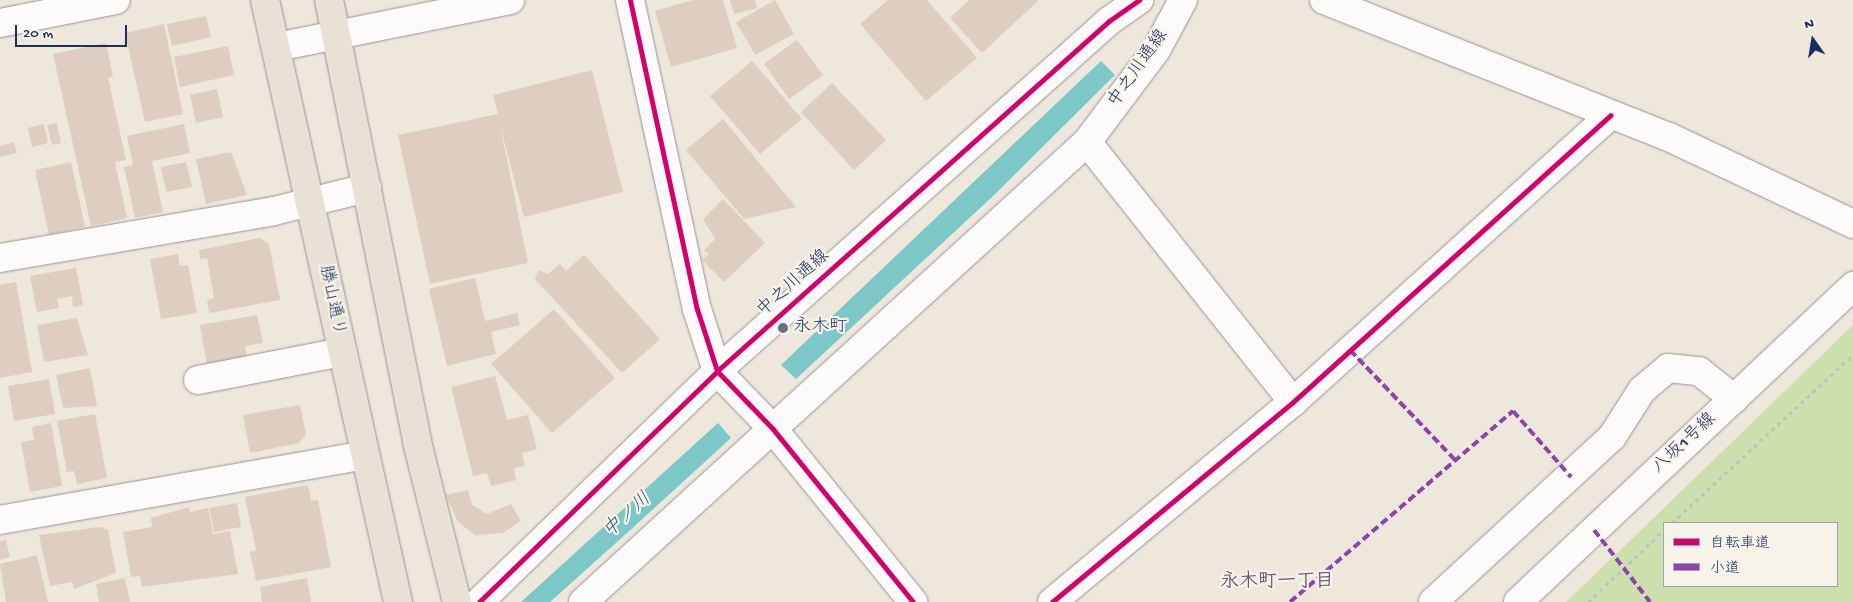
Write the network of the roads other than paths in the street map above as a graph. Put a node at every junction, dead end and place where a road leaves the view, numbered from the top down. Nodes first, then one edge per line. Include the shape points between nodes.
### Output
1 (116, 0) edge
2 (265, 0) edge
3 (329, 0) edge
4 (510, 0) edge
5 (630, 0) edge
6 (1139, 0) edge
7 (1183, 0) edge
8 (1324, 0) edge
9 (0, 23) edge
10 (337, 34) junction
11 (277, 47) junction
12 (1611, 116) junction
13 (1087, 142) junction
14 (367, 188) junction
15 (310, 204) junction
16 (1853, 224) edge
17 (0, 258) edge
18 (1853, 286) edge
19 (342, 352) junction
20 (718, 371) junction
21 (198, 380) dead end
22 (1734, 399) junction
23 (1293, 402) junction
24 (773, 429) junction
25 (364, 455) junction
26 (0, 520) edge
27 (398, 602) edge
28 (456, 602) edge
29 (479, 602) edge
30 (583, 602) edge
31 (913, 602) edge
32 (1052, 602) edge
33 (1433, 602) edge
34 (1518, 602) edge

1 - 9 street
2 - 11 highway, 勝山通り
3 - 10 highway
4 - 10 street
5 - 20 street via 697,309
6 - 20 street, 中之川通線 via 1109,21
7 - 13 street, 中之川通線 via 1156,50
8 - 12 street
10 - 11 street
10 - 14 highway
11 - 15 highway, 勝山通り
12 - 16 street via 1669,137
12 - 23 street
13 - 23 street
13 - 24 street, 中之川通線
14 - 15 street
14 - 28 highway via 421,460
15 - 17 street
15 - 19 highway, 勝山通り
18 - 22 street, 八坂1号線
19 - 21 street
19 - 25 highway, 勝山通り
20 - 24 street
20 - 29 street, 中之川通線
22 - 33 street via 1699,371 1668,368 1642,390 1605,443
22 - 34 street, 八坂1号線
23 - 32 street
24 - 30 street, 中之川通線
24 - 31 street
25 - 26 street
25 - 27 highway, 勝山通り

